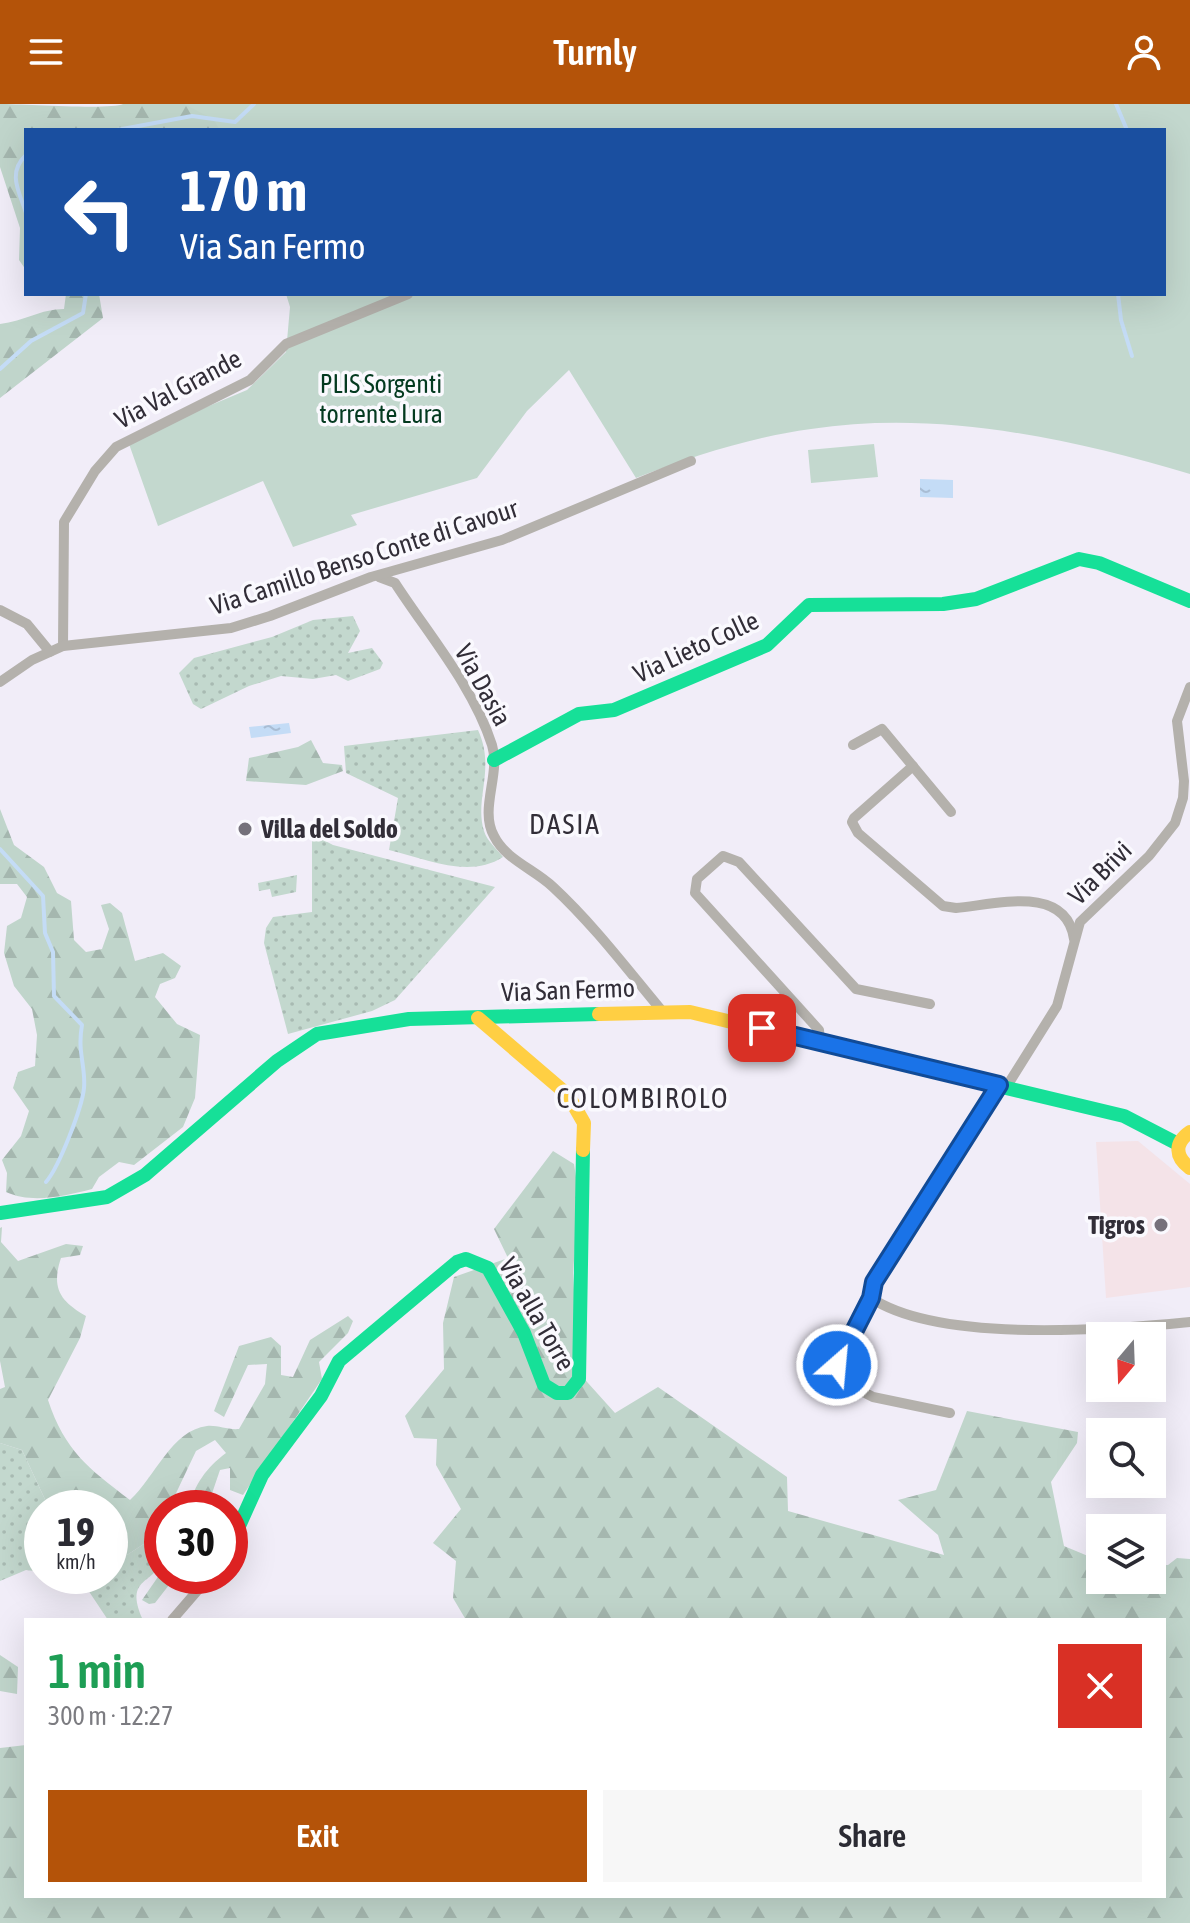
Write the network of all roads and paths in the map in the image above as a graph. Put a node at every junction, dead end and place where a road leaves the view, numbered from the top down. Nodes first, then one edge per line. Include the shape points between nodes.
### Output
1 (403, 296) edge
2 (691, 461) dead end
3 (377, 577) junction
4 (1190, 601) edge
5 (0, 610) edge
6 (63, 646) junction
7 (50, 652) junction
8 (0, 682) edge
9 (1190, 687) edge
10 (853, 745) dead end
11 (494, 760) junction
12 (913, 766) junction
13 (951, 812) dead end
14 (1074, 941) junction
15 (930, 1004) dead end
16 (662, 1011) junction
17 (478, 1018) junction
18 (820, 1042) junction
19 (1003, 1085) junction
20 (1190, 1132) edge
21 (1178, 1144) junction
22 (1190, 1168) edge
23 (0, 1213) edge
24 (871, 1298) junction
25 (1190, 1322) edge
26 (950, 1413) dead end
27 (248, 1506) edge
28 (194, 1594) edge
29 (174, 1618) edge

1 - 6 street, Via Val Grande via 286,344 250,380 116,447 64,522
2 - 3 street, Via Camillo Benso Conte di Cavour via 502,540
3 - 6 street, Via Camillo Benso Conte di Cavour via 231,628
3 - 11 street, Via Dasia via 395,583 465,690
4 - 11 street, Via Lieto Colle via 1079,559 976,599 809,605 767,645 614,710 579,714
5 - 7 street via 27,624
6 - 7 street, Via Camillo Benso Conte di Cavour
7 - 8 street, Via Camillo Benso Conte di Cavour
9 - 14 street, Via Brivi via 1177,721 1184,781 1175,823 1149,856 1085,917
10 - 12 street via 882,729
11 - 16 street, Via Dasia via 489,819 495,838 552,886
12 - 13 street
12 - 14 street via 854,818 858,833 943,906 1044,902 1059,913
14 - 19 street, Via Brivi via 1057,1006
15 - 18 street via 856,989 739,862 723,856 697,879 695,893 819,1030
16 - 17 street, Via San Fermo
16 - 18 street, Via San Fermo via 690,1012
17 - 23 street, Via San Fermo via 409,1019 317,1034 277,1061 145,1175 107,1197
17 - 27 street, Via alla Torre via 568,1095 584,1123 579,1379 568,1393 544,1385 524,1333 488,1268 466,1259 457,1262 339,1361 321,1396 262,1475
18 - 19 street, Via San Fermo
19 - 21 street, Via San Fermo via 1124,1116
19 - 24 street, Via Brivi via 874,1282
20 - 21 street
21 - 22 street via 1178,1156
24 - 25 street via 923,1321 1098,1331
24 - 26 street, Via Brivi via 837,1365 837,1376 873,1397
28 - 29 street

